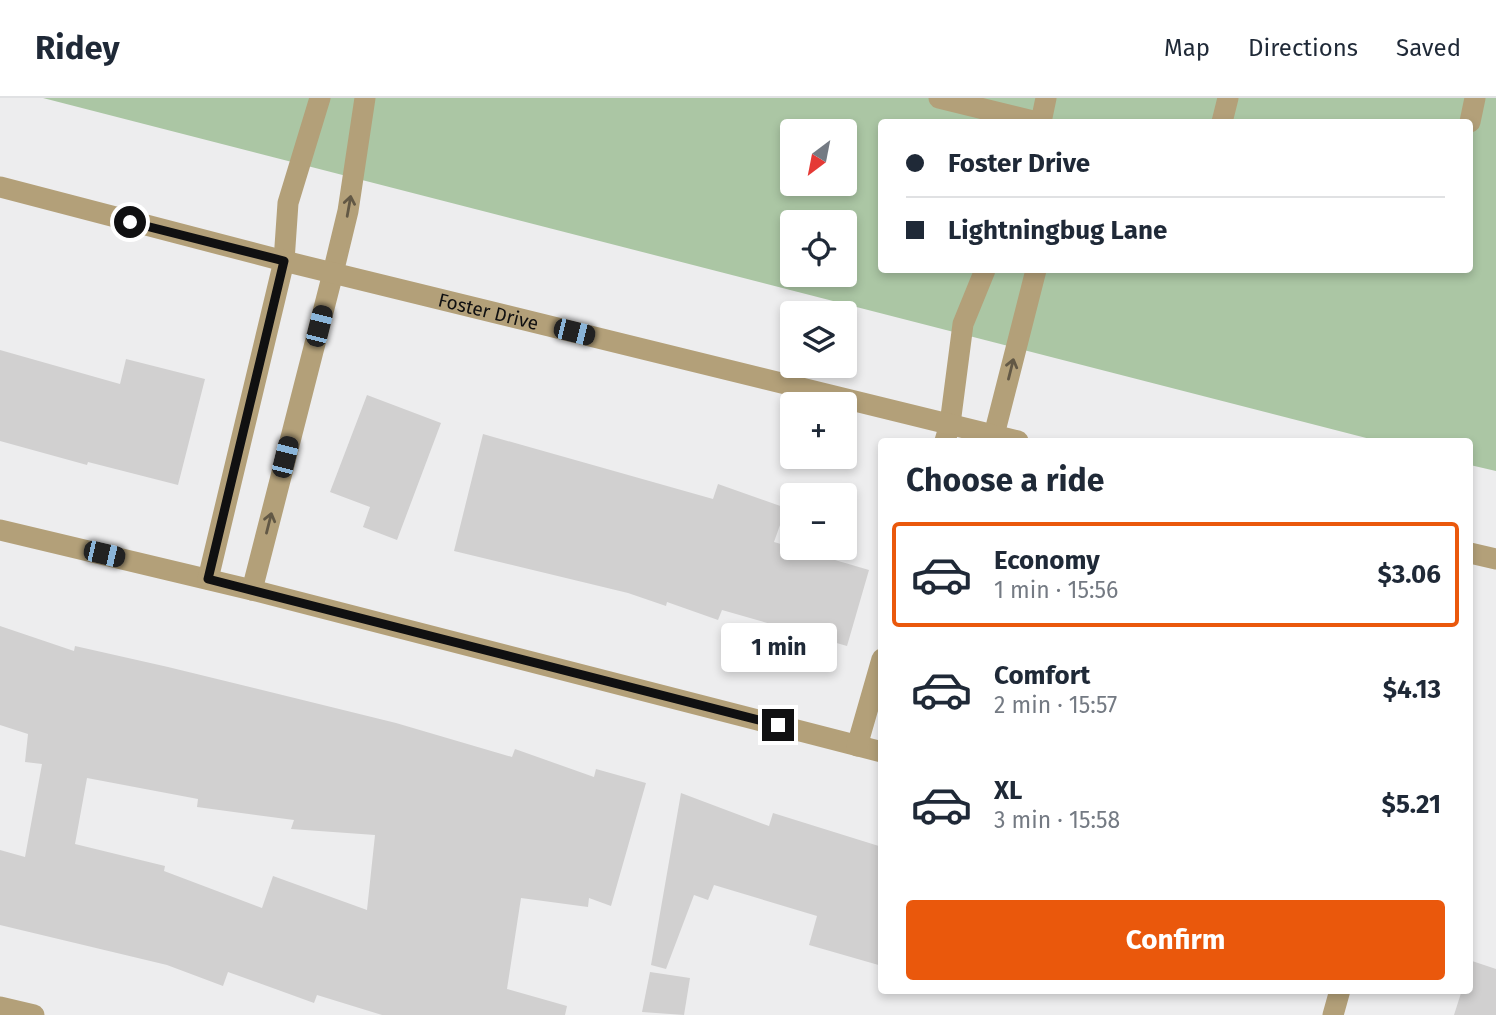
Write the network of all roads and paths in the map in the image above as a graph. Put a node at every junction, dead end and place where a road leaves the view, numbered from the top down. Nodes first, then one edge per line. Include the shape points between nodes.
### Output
1 (320, 98) edge
2 (365, 98) edge
3 (939, 98) edge
4 (1046, 98) edge
5 (1228, 98) edge
6 (1475, 98) edge
7 (1026, 119) edge
8 (1040, 119) edge
9 (1223, 119) edge
10 (1470, 119) edge
11 (0, 187) edge
12 (284, 261) junction
13 (333, 273) junction
14 (984, 273) edge
15 (1035, 273) edge
16 (948, 433) edge
17 (993, 438) edge
18 (0, 530) edge
19 (1473, 554) edge
20 (1496, 559) edge
21 (208, 579) junction
22 (252, 590) junction
23 (878, 672) edge
24 (856, 746) junction
25 (878, 751) edge
26 (1339, 994) edge
27 (0, 1007) edge
28 (34, 1015) edge
29 (1333, 1015) edge

1 - 12 street via 288,203
13 -> 2 street via 348,211
3 - 7 street
4 - 8 street
5 - 9 street
6 - 10 street
11 - 12 street, Foster Drive
12 - 13 street, Foster Drive
12 - 21 street
13 - 16 street, Foster Drive
22 -> 13 street
14 - 16 street via 963,324
17 -> 15 street
16 - 17 street, Foster Drive
18 - 21 street
19 - 20 street
21 - 22 street
22 - 24 street
23 - 24 street
24 - 25 street
26 - 29 street
27 - 28 street

